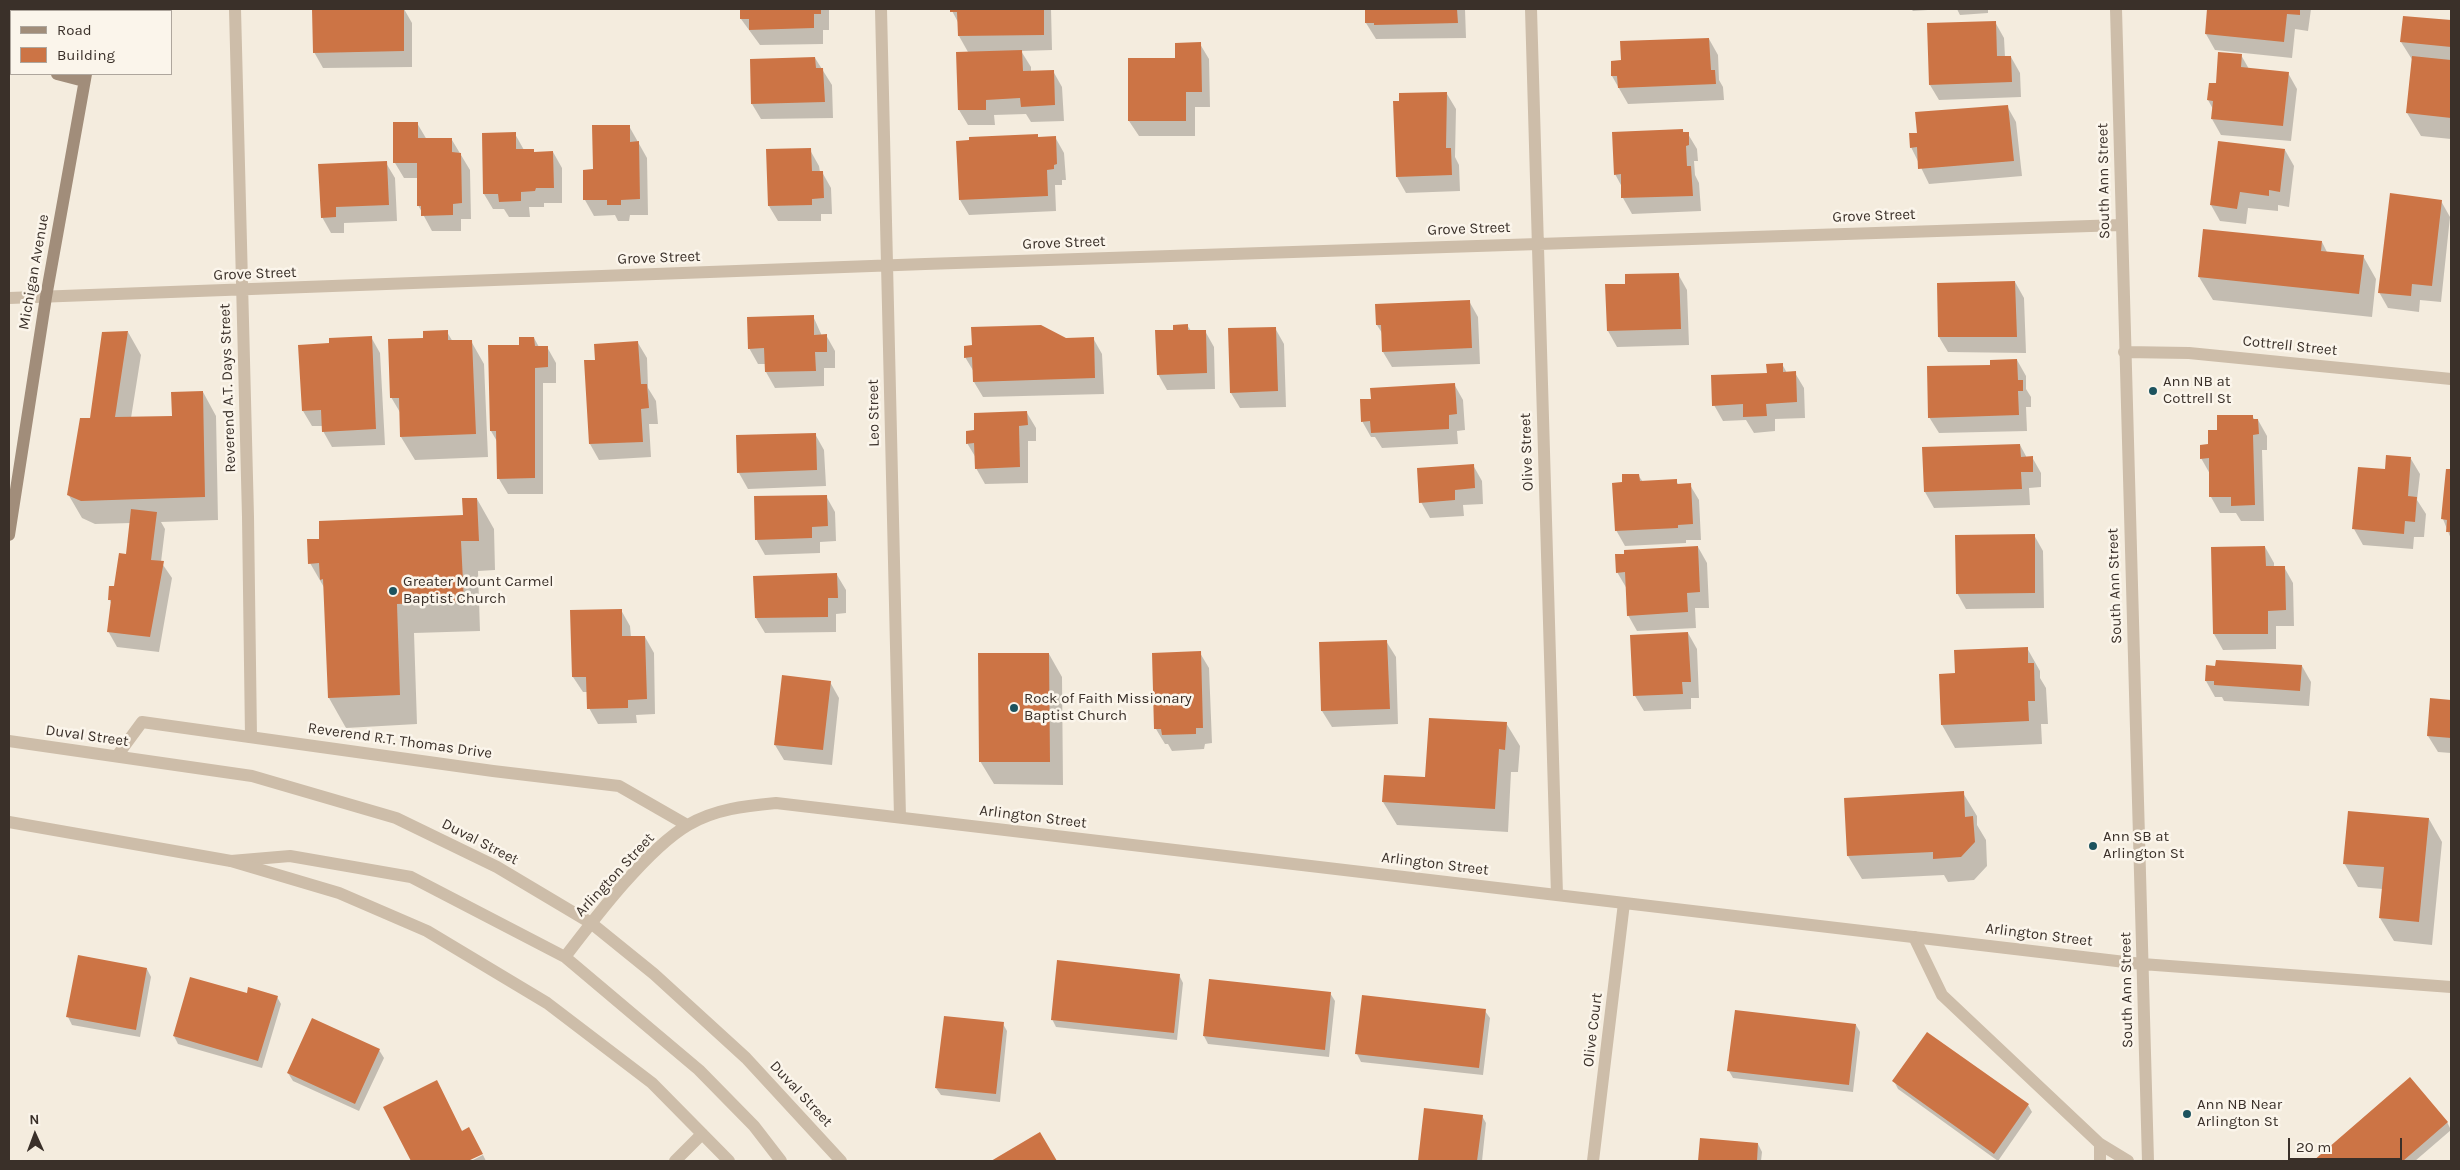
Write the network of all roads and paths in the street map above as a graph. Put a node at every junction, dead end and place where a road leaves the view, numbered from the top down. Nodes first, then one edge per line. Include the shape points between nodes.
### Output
1 (10, 9) edge
2 (235, 9) edge
3 (882, 9) edge
4 (1531, 9) edge
5 (2116, 9) edge
6 (9, 15) edge
7 (64, 75) edge
8 (85, 78) edge
9 (2121, 225) junction
10 (1538, 243) junction
11 (886, 265) junction
12 (242, 290) junction
13 (46, 297) junction
14 (9, 298) edge
15 (2124, 352) junction
16 (2451, 379) edge
17 (9, 535) edge
18 (251, 737) junction
19 (9, 741) edge
20 (117, 756) junction
21 (900, 817) junction
22 (9, 822) edge
23 (687, 825) junction
24 (231, 861) junction
25 (1556, 895) junction
26 (1624, 903) junction
27 (591, 923) junction
28 (1914, 937) junction
29 (565, 957) junction
30 (2142, 964) junction
31 (2451, 987) edge
32 (702, 1134) junction
33 (2100, 1144) junction
34 (675, 1161) edge
35 (729, 1161) edge
36 (781, 1161) edge
37 (841, 1161) edge
38 (1593, 1161) edge
39 (2100, 1161) edge
40 (2128, 1161) edge
41 (2148, 1161) edge

1 - 6 main road
2 - 12 street, Reverend A.T. Days Street
3 - 11 street, Leo Street
4 - 10 street, Olive Street
5 - 9 street, South Ann Street
7 - 8 main road
8 - 13 main road, Michigan Avenue
9 - 10 street, Grove Street
9 - 15 street, South Ann Street
10 - 11 street, Grove Street
10 - 25 street, Olive Street
11 - 12 street, Grove Street
11 - 21 street, Leo Street
12 - 13 street, Grove Street
12 - 18 street, Reverend A.T. Days Street
13 - 14 street, Grove Street
13 - 17 main road, Michigan Avenue
15 - 16 street, Cottrell Street via 2189,353
15 - 30 street, South Ann Street
18 - 20 street, Reverend R.T. Thomas Drive via 142,722
18 - 23 street, Reverend R.T. Thomas Drive via 619,786
19 - 20 street, Duval Street
20 - 27 street, Duval Street via 252,776 396,818 497,866
21 - 23 street, Arlington Street via 776,803 729,808
21 - 25 street, Arlington Street
22 - 24 street
23 - 27 street, Arlington Street via 651,855
24 - 29 street via 290,856 411,877
24 - 32 street via 339,893 427,931 547,1003 652,1083
25 - 26 street, Arlington Street
26 - 28 street, Arlington Street
26 - 38 street, Olive Court
27 - 29 street, Arlington Street
27 - 37 street, Duval Street via 654,974 746,1058
28 - 30 street, Arlington Street
28 - 33 street via 1942,995
29 - 36 street via 699,1070 754,1126
30 - 31 street, Arlington Street
30 - 41 street, South Ann Street
32 - 34 street
32 - 35 street
33 - 39 street
33 - 40 street

